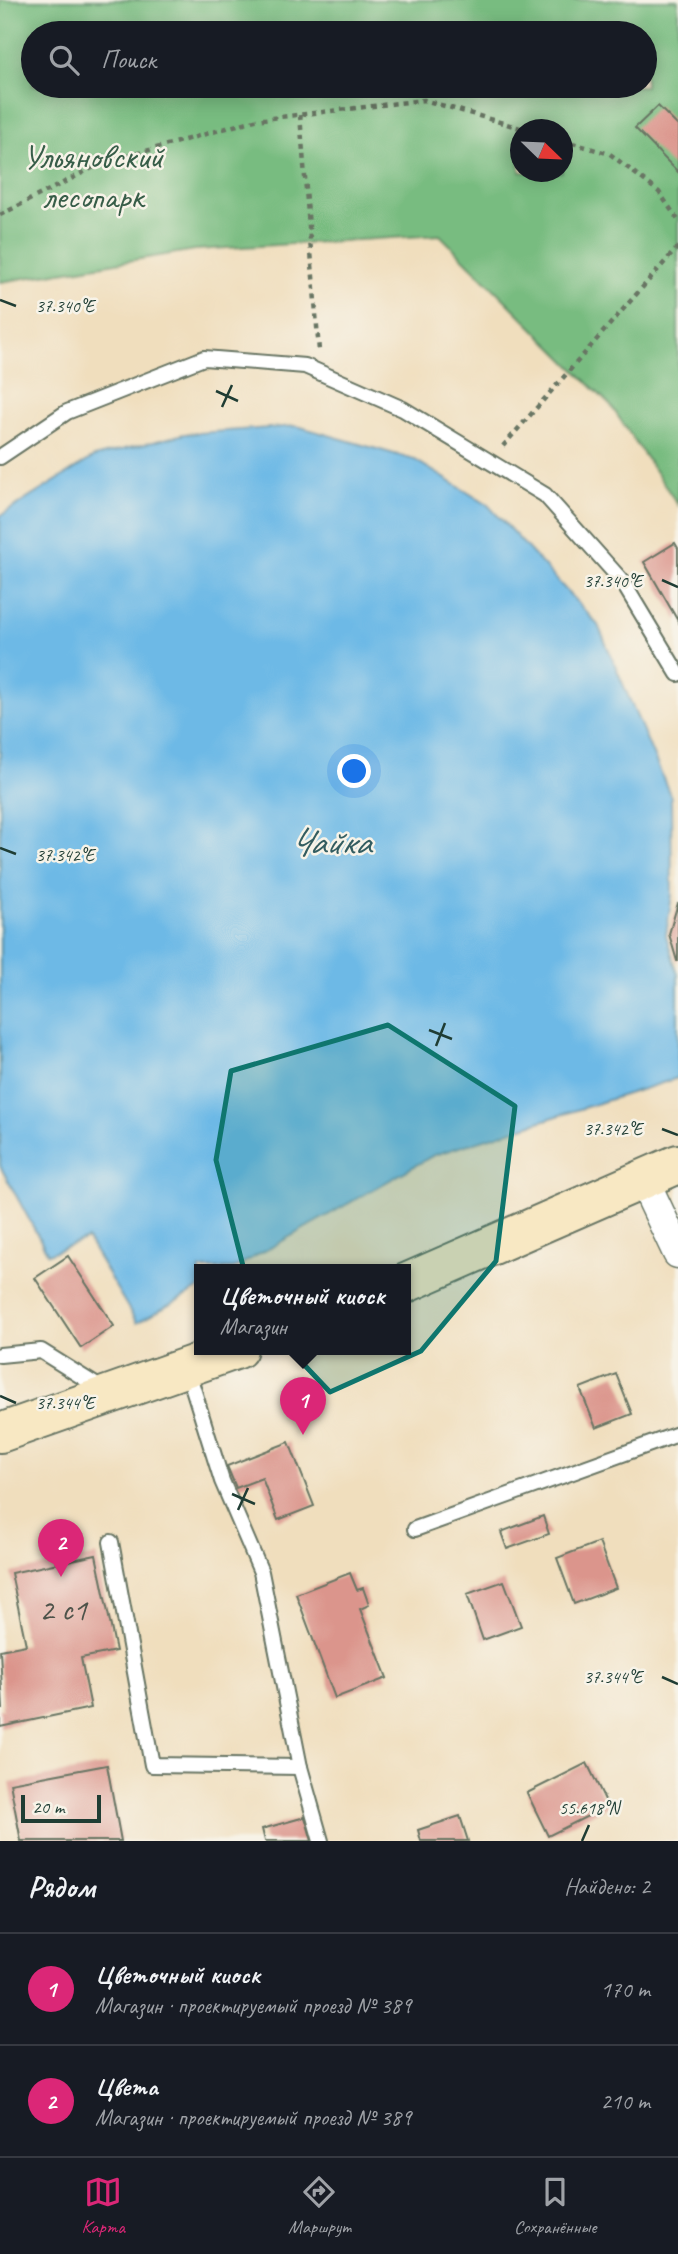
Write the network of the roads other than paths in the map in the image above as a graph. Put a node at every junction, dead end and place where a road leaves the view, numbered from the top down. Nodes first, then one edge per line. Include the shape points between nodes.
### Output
1 (0, 457) edge
2 (678, 674) edge
3 (678, 1164) edge
4 (644, 1181) junction
5 (678, 1253) edge
6 (411, 1281) edge
7 (0, 1355) edge
8 (221, 1355) edge
9 (186, 1367) junction
10 (110, 1394) junction
11 (0, 1433) edge
12 (678, 1434) edge
13 (415, 1529) dead end
14 (111, 1542) dead end
15 (300, 1767) junction
16 (321, 1841) edge

1 - 2 lane via 67,412 204,358 305,366 403,409 545,495 622,581
3 - 4 main road
4 - 5 street
4 - 6 main road
7 - 10 lane via 41,1352
8 - 9 main road
9 - 10 main road
9 - 15 lane via 222,1481 261,1572
10 - 11 main road
12 - 13 lane
14 - 15 lane via 152,1766
15 - 16 lane

